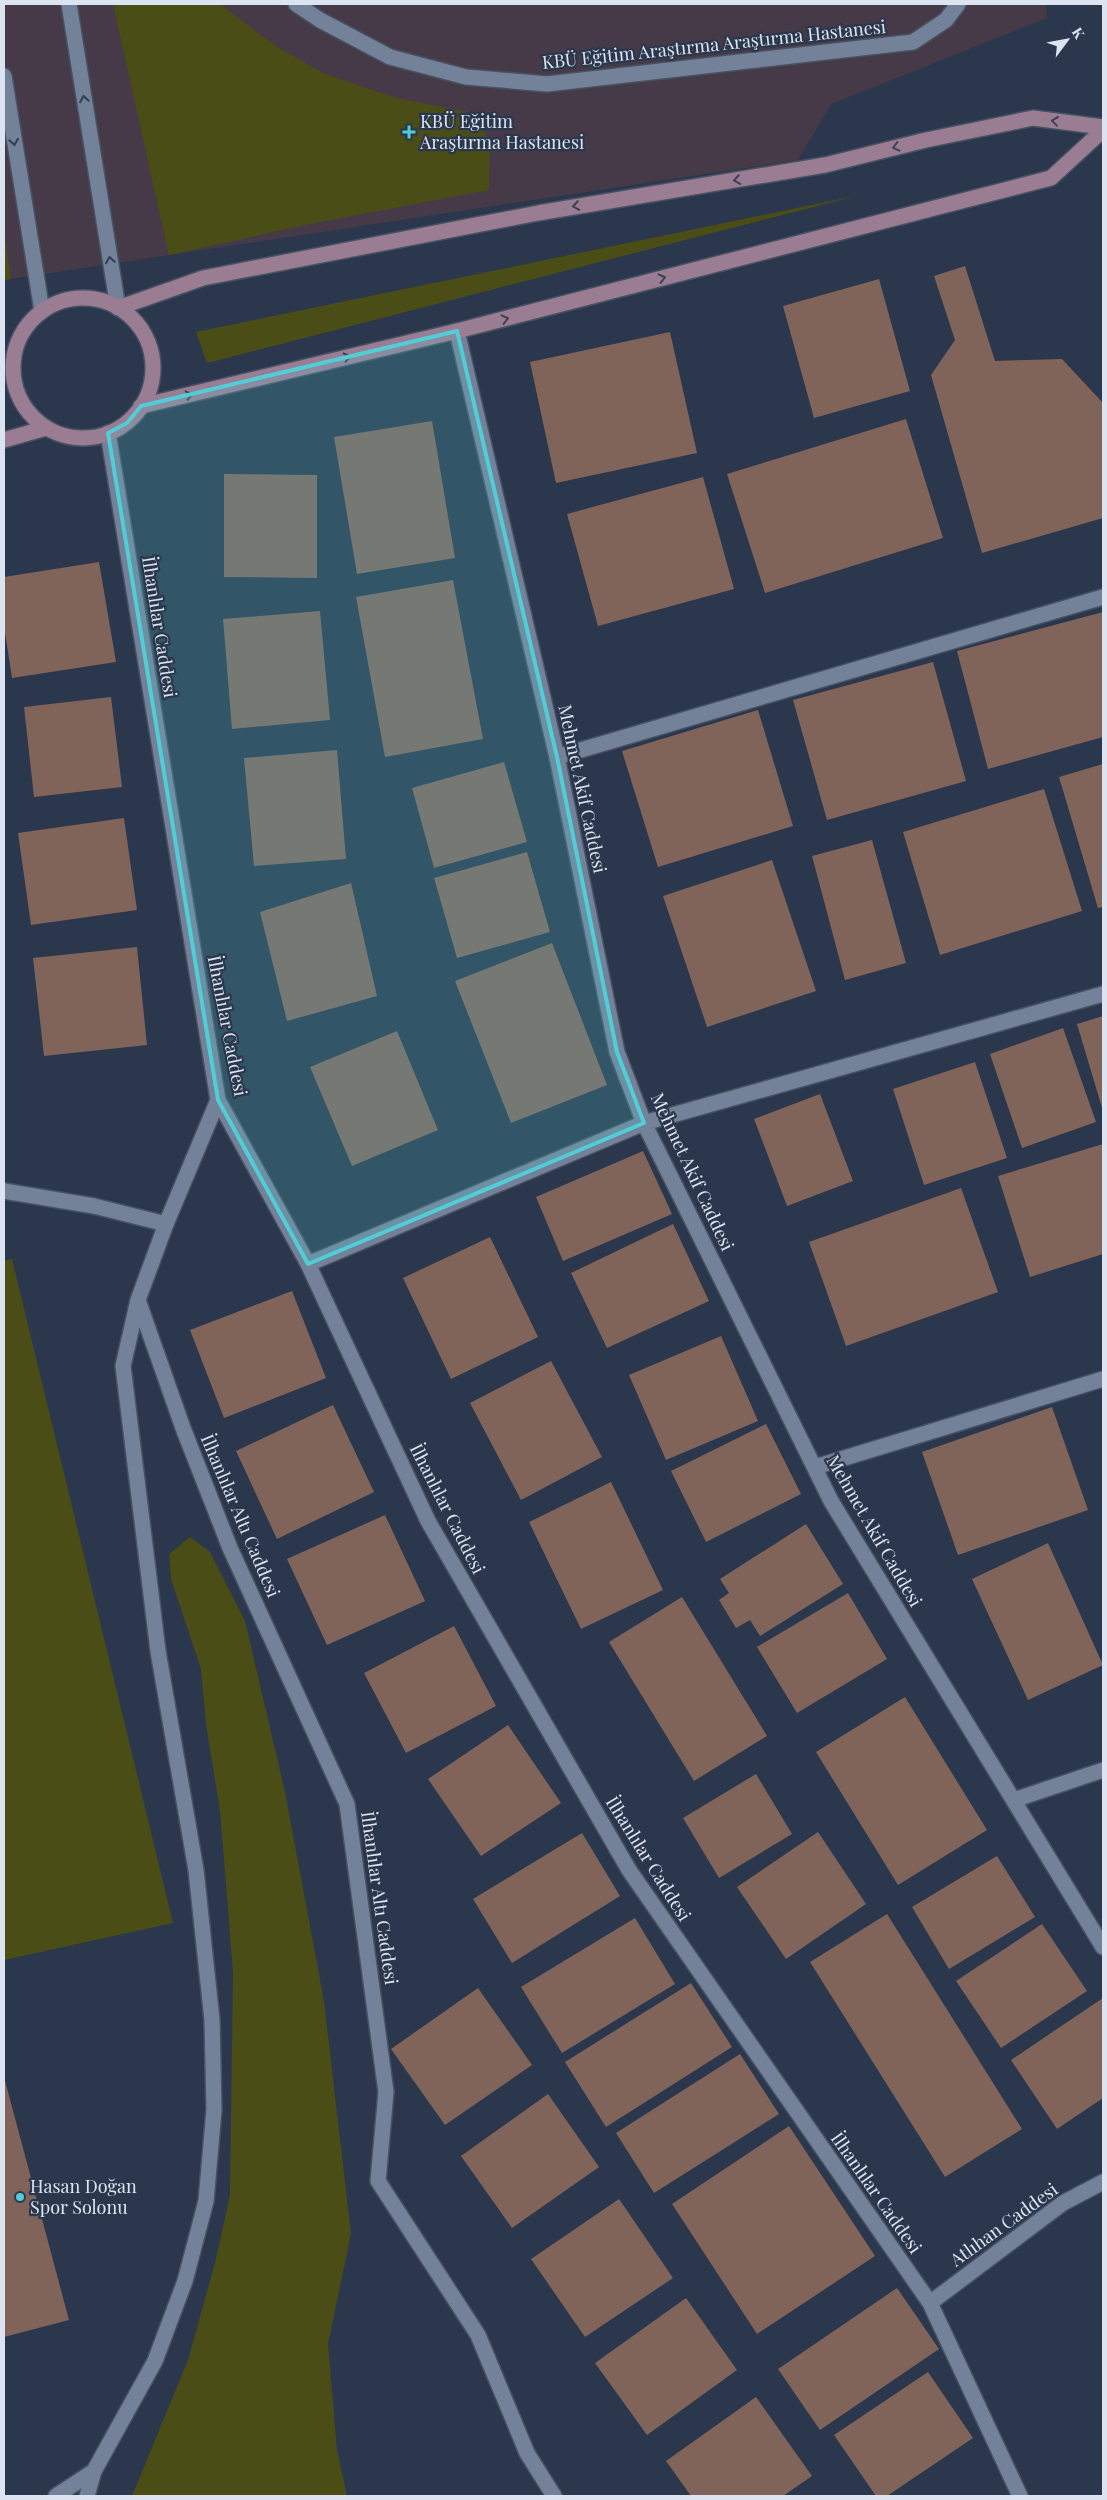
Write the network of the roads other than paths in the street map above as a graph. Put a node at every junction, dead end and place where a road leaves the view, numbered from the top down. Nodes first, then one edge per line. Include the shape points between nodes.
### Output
1 (69, 4) edge
2 (296, 4) edge
3 (958, 4) edge
4 (4, 76) edge
5 (1103, 128) edge
6 (118, 308) junction
7 (42, 311) junction
8 (457, 331) junction
9 (11, 342) edge
10 (141, 406) junction
11 (46, 428) junction
12 (108, 433) junction
13 (4, 440) edge
14 (1103, 597) edge
15 (557, 757) junction
16 (1103, 994) edge
17 (218, 1100) junction
18 (644, 1122) junction
19 (4, 1191) edge
20 (166, 1224) junction
21 (308, 1264) junction
22 (138, 1300) junction
23 (1103, 1379) edge
24 (815, 1467) junction
25 (1103, 1770) edge
26 (1014, 1800) junction
27 (1103, 1947) edge
28 (1103, 2182) edge
29 (930, 2303) junction
30 (94, 2471) junction
31 (1014, 2492) edge
32 (56, 2496) edge
33 (87, 2496) edge
34 (554, 2496) edge

6 -> 1 street
2 - 3 street, KBÜ Eğitim Araştırma Araştırma Hastanesi via 390,57 466,77 548,84 913,42 946,20
4 -> 7 street
5 -> 6 street via 1033,118 825,165 538,212 203,278
8 -> 5 street via 1051,178
6 - 7 street via 99,300 80,298 60,302
6 - 10 street via 136,322 148,342 153,363 151,386
7 - 9 street
10 -> 8 street
8 - 15 street, Mehmet Akif Caddesi
9 - 11 street via 14,380 20,399
10 - 12 street via 127,423
11 - 12 street via 66,436 87,439
11 - 13 street
12 - 17 street, İlhanlılar Caddesi
14 - 15 street
15 - 18 street, Mehmet Akif Caddesi via 617,1052
16 - 18 street
17 - 20 street
17 - 21 street, İlhanlılar Caddesi
18 - 21 street
18 - 24 street, Mehmet Akif Caddesi
19 - 20 street via 94,1206
20 - 22 street
21 - 29 street, İlhanlılar Caddesi via 428,1521 629,1870
22 - 30 street via 123,1366 158,1651 196,1870 212,2020 214,2110 206,2201 185,2281 155,2361
22 - 34 street, İlhanlılar Altı Caddesi via 230,1548 347,1804 386,2092 378,2181 478,2336 527,2453
23 - 24 street
24 - 26 street, Mehmet Akif Caddesi via 836,1509
25 - 26 street
26 - 27 street, Mehmet Akif Caddesi
28 - 29 street, Atlıhan Caddesi via 1063,2203
29 - 31 street, İlhanlılar Caddesi
30 - 32 street
30 - 33 street

